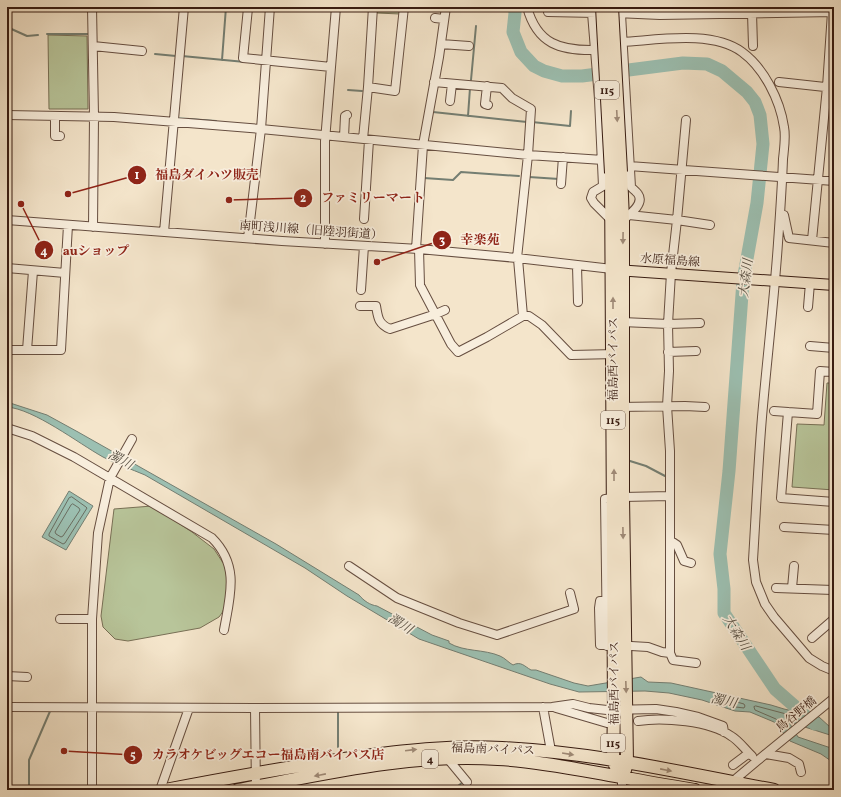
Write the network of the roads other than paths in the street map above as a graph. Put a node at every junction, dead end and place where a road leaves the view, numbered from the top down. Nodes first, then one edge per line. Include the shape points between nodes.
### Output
1 (92, 7) edge
2 (184, 7) edge
3 (270, 7) edge
4 (336, 7) edge
5 (372, 7) edge
6 (404, 7) edge
7 (446, 7) edge
8 (527, 7) edge
9 (248, 8) edge
10 (597, 11) edge
11 (616, 11) edge
12 (548, 12) dead end
13 (833, 12) edge
14 (752, 13) junction
15 (435, 18) dead end
16 (444, 19) junction
17 (441, 44) junction
18 (622, 45) junction
19 (93, 46) junction
20 (469, 46) dead end
21 (752, 46) dead end
22 (142, 50) dead end
23 (596, 50) junction
24 (266, 59) junction
25 (331, 67) junction
26 (434, 82) junction
27 (779, 82) dead end
28 (452, 84) junction
29 (487, 86) junction
30 (368, 87) junction
31 (830, 87) edge
32 (450, 101) dead end
33 (488, 105) dead end
34 (7, 115) edge
35 (347, 115) dead end
36 (55, 116) junction
37 (94, 116) junction
38 (686, 120) dead end
39 (173, 121) junction
40 (261, 129) junction
41 (325, 135) junction
42 (60, 136) dead end
43 (344, 137) junction
44 (366, 140) junction
45 (423, 145) junction
46 (528, 155) junction
47 (563, 157) junction
48 (603, 160) junction
49 (682, 169) junction
50 (621, 170) junction
51 (780, 177) junction
52 (818, 180) junction
53 (834, 181) edge
54 (561, 184) dead end
55 (780, 214) junction
56 (364, 219) dead end
57 (622, 219) junction
58 (7, 220) edge
59 (677, 220) junction
60 (68, 225) junction
61 (710, 226) dead end
62 (93, 227) junction
63 (164, 232) junction
64 (248, 238) junction
65 (812, 240) junction
66 (834, 243) edge
67 (325, 244) junction
68 (364, 246) junction
69 (418, 249) junction
70 (518, 258) junction
71 (577, 266) junction
72 (7, 268) edge
73 (617, 270) junction
74 (33, 271) junction
75 (671, 273) junction
76 (65, 274) junction
77 (772, 280) junction
78 (810, 283) junction
79 (834, 285) edge
80 (361, 290) dead end
81 (578, 302) dead end
82 (360, 306) dead end
83 (808, 307) dead end
84 (445, 310) dead end
85 (436, 314) junction
86 (523, 316) junction
87 (622, 322) junction
88 (700, 323) dead end
89 (668, 324) junction
90 (810, 346) dead end
91 (834, 348) edge
92 (7, 350) edge
93 (28, 350) junction
94 (696, 351) dead end
95 (668, 352) junction
96 (617, 354) junction
97 (834, 372) edge
98 (667, 406) junction
99 (618, 407) junction
100 (705, 407) dead end
101 (774, 411) dead end
102 (788, 412) junction
103 (7, 428) edge
104 (132, 439) dead end
105 (111, 475) junction
106 (670, 496) junction
107 (618, 497) junction
108 (834, 502) edge
109 (784, 527) dead end
110 (834, 530) edge
111 (670, 541) junction
112 (691, 563) dead end
113 (348, 566) dead end
114 (794, 566) dead end
115 (834, 587) edge
116 (776, 588) dead end
117 (792, 588) junction
118 (570, 594) dead end
119 (60, 619) dead end
120 (92, 619) junction
121 (834, 620) edge
122 (224, 630) dead end
123 (812, 638) dead end
124 (608, 646) dead end
125 (631, 646) dead end
126 (670, 653) junction
127 (696, 663) dead end
128 (619, 668) junction
129 (834, 671) edge
130 (7, 676) edge
131 (27, 677) dead end
132 (834, 698) edge
133 (7, 707) edge
134 (92, 707) junction
135 (547, 707) junction
136 (190, 708) junction
137 (255, 708) junction
138 (614, 708) junction
139 (627, 708) junction
140 (638, 721) dead end
141 (607, 723) dead end
142 (724, 732) junction
143 (551, 751) junction
144 (749, 753) junction
145 (766, 754) junction
146 (448, 759) junction
147 (613, 761) junction
148 (757, 761) junction
149 (627, 762) junction
150 (733, 765) dead end
151 (801, 772) dead end
152 (256, 773) junction
153 (622, 778) junction
154 (467, 782) dead end
155 (732, 782) junction
156 (256, 788) edge
157 (92, 790) edge
158 (160, 790) edge
159 (165, 790) edge
160 (238, 790) edge
161 (622, 790) edge
162 (695, 790) edge
163 (719, 790) edge
164 (774, 790) edge

1 - 19 street
2 - 39 street
3 - 24 street
4 - 25 street
5 - 30 street
6 - 30 street via 395,91
7 - 16 street
8 - 23 street via 538,32 549,42 577,51
9 - 24 street via 243,58
10 - 12 street
10 - 23 street
10 - 50 highway, 福島西バイパス / 115, bridge
11 - 14 street via 660,15
11 - 18 street
11 -> 50 highway, 福島西バイパス / 115, bridge
13 - 14 street
13 - 31 street
14 - 21 street
15 - 16 street
16 - 17 street
17 - 20 street
17 - 26 street
18 - 50 street via 626,90
18 - 51 street via 694,38 727,44 746,56 756,65 770,88 785,128
19 - 22 street
19 - 37 street
23 - 48 street
24 - 25 street
24 - 40 street
25 - 41 street
26 - 28 street
26 - 45 street
27 - 31 street
28 - 29 street
28 - 32 street
29 - 33 street via 485,104
29 - 46 street via 502,88 512,98 531,109
30 - 44 street
31 - 52 street
34 - 36 street
35 - 43 street
36 - 37 street
36 - 42 street via 55,136
37 - 39 street
37 - 62 street
38 - 49 street
39 - 40 street
39 - 63 street
40 - 41 street
40 - 64 street
41 - 43 street
41 - 67 street
43 - 44 street
44 - 45 street
44 - 56 street
45 - 46 street
45 - 69 street
46 - 47 street
46 - 70 street
47 - 48 street
47 - 54 street
48 - 57 street via 603,186 593,192 591,198 594,203
49 - 50 street
49 - 51 street
49 - 59 street
50 - 57 highway, 福島西バイパス / 115
50 - 57 street via 640,199 638,206
51 - 52 street
51 - 55 street
52 - 53 street
52 - 65 street
55 - 65 street via 784,215 789,238
55 - 77 street
57 - 59 street
57 - 73 highway, 福島西バイパス / 115
58 - 60 street, 南町浅川線（旧陸羽街道）
59 - 61 street
59 - 75 street
60 - 62 street, 南町浅川線（旧陸羽街道）
60 - 76 street
62 - 63 street, 南町浅川線（旧陸羽街道）
63 - 64 street, 南町浅川線（旧陸羽街道）
64 - 67 street, 南町浅川線（旧陸羽街道）
65 - 66 street
67 - 68 street, 南町浅川線（旧陸羽街道）
68 - 69 street, 南町浅川線（旧陸羽街道）
68 - 80 street
69 - 70 street, 南町浅川線（旧陸羽街道）
69 - 85 street via 420,285
70 - 71 street, 南町浅川線（旧陸羽街道）
70 - 86 street
71 - 73 street, 南町浅川線（旧陸羽街道）
71 - 81 street
72 - 74 street
73 - 75 main road, 水原福島線
73 - 87 highway, 福島西バイパス / 115
96 -> 73 highway, 福島西バイパス / 115
74 - 76 street
74 - 93 street
75 - 77 main road, 水原福島線
75 - 89 street
76 - 93 street via 61,350
77 - 78 main road, 水原福島線
77 - 129 street via 753,560 756,582 765,604 793,640 809,658
78 - 79 main road, 水原福島線
78 - 83 street
82 - 85 street via 376,306 381,323 390,328
84 - 85 street
85 - 86 street via 451,344 458,352
86 - 96 street via 529,316 542,325 571,355
87 - 89 street
87 - 96 highway, 福島西バイパス / 115
88 - 89 street
89 - 95 street
90 - 91 street
92 - 93 street
94 - 95 street
95 - 98 street
96 - 99 highway, 福島西バイパス / 115
97 - 102 street via 820,371 817,414
98 - 99 street
98 - 100 street
98 - 106 street
99 - 107 highway, 福島西バイパス / 115
101 - 102 street
102 - 108 street via 781,498
103 - 105 street via 32,436
104 - 105 street
105 - 120 street via 98,533
105 - 122 street via 218,544 231,572 231,590
106 - 107 street
106 - 111 street
107 - 124 street via 605,499
107 - 128 highway, 福島西バイパス / 115
109 - 110 street
111 - 112 street via 677,545 684,561
111 - 126 street
113 - 118 street via 397,598 497,635 574,610
114 - 117 street
115 - 117 street
116 - 117 street
119 - 120 street
120 - 134 street
121 - 123 street
125 - 126 street via 648,647
126 - 127 street via 674,660
128 - 138 highway, 福島西バイパス / 115
128 -> 139 highway, 福島西バイパス / 115
130 - 131 street
132 - 145 street, 鳥谷野橋
133 - 134 street
134 - 136 street
134 - 157 street
135 - 137 street
135 - 138 street via 573,704 589,708
135 - 141 street
135 - 143 street
136 - 137 street
136 - 158 street
137 - 152 street
138 - 139 street
138 - 147 highway, 福島西バイパス / 115
139 - 142 street via 656,709 698,717 723,726
139 - 149 highway, 福島西バイパス / 115
140 - 142 street via 666,719 707,726
142 - 144 street via 732,736
143 -> 147 highway, 福島南バイパス / 4
152 -> 143 highway, 福島南バイパス / 4 via 422,749 484,747
144 - 148 street
144 - 150 street
145 - 148 street, 鳥谷野橋
145 - 151 street via 789,758 799,764
146 - 153 highway, 福島南バイパス / 4 via 513,760
146 - 154 street
146 -> 156 highway, 福島南バイパス / 4 via 364,767
147 - 149 highway, 福島南バイパス / 4
147 - 153 highway, 福島西バイパス / 115
148 - 155 street, 鳥谷野橋
149 - 153 highway, 福島西バイパス / 115
149 -> 155 highway, 福島南バイパス / 4
152 - 156 street
152 - 159 highway, 福島南バイパス / 4
153 - 161 street
153 - 162 highway, 福島南バイパス / 4
155 - 163 street, 鳥谷野橋
155 - 164 highway, 福島南バイパス / 4
156 - 160 highway, 福島南バイパス / 4

